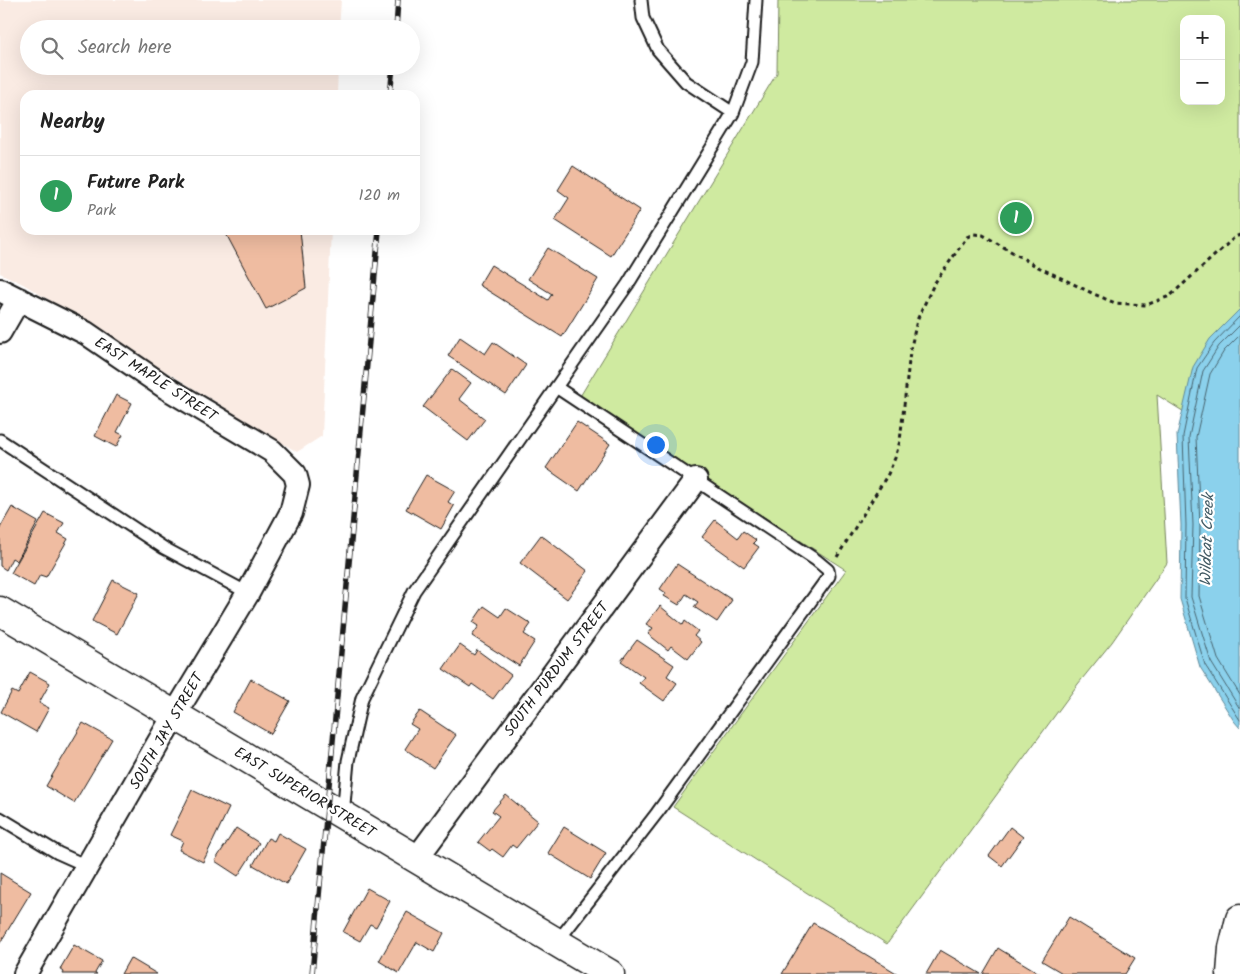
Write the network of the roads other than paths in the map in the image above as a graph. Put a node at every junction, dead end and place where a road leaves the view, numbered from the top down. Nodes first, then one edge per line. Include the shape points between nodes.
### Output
1 (641, 0) edge
2 (756, 0) edge
3 (733, 113) junction
4 (10, 295) edge
5 (0, 332) edge
6 (556, 387) junction
7 (0, 440) edge
8 (696, 480) junction
9 (298, 485) joint
10 (248, 593) junction
11 (0, 611) edge
12 (175, 714) junction
13 (343, 815) junction
14 (0, 818) edge
15 (417, 858) junction
16 (87, 866) junction
17 (1240, 920) edge
18 (557, 942) junction
19 (24, 974) edge
20 (610, 974) edge
21 (1231, 974) edge

1 - 3 lane via 643,18 658,50 686,82
2 - 3 lane via 752,62
3 - 6 lane via 628,284
4 - 5 street
4 - 9 street, EAST MAPLE STREET via 86,333 165,387 272,451 295,474
6 - 8 lane
6 - 13 lane via 414,591 362,698 348,761
7 - 10 lane via 164,548
8 - 15 street, SOUTH PURDUM STREET
8 - 18 lane via 816,560 828,570 829,576 657,814
9 - 10 street, SOUTH JAY STREET via 291,514
10 - 12 street, SOUTH JAY STREET
11 - 12 street, EAST SUPERIOR STREET
12 - 13 street, EAST SUPERIOR STREET
12 - 16 street, SOUTH JAY STREET
13 - 15 street, EAST SUPERIOR STREET
14 - 16 lane via 58,853
15 - 18 street, EAST SUPERIOR STREET
16 - 19 street, SOUTH JAY STREET
17 - 21 street
18 - 20 street, EAST SUPERIOR STREET

